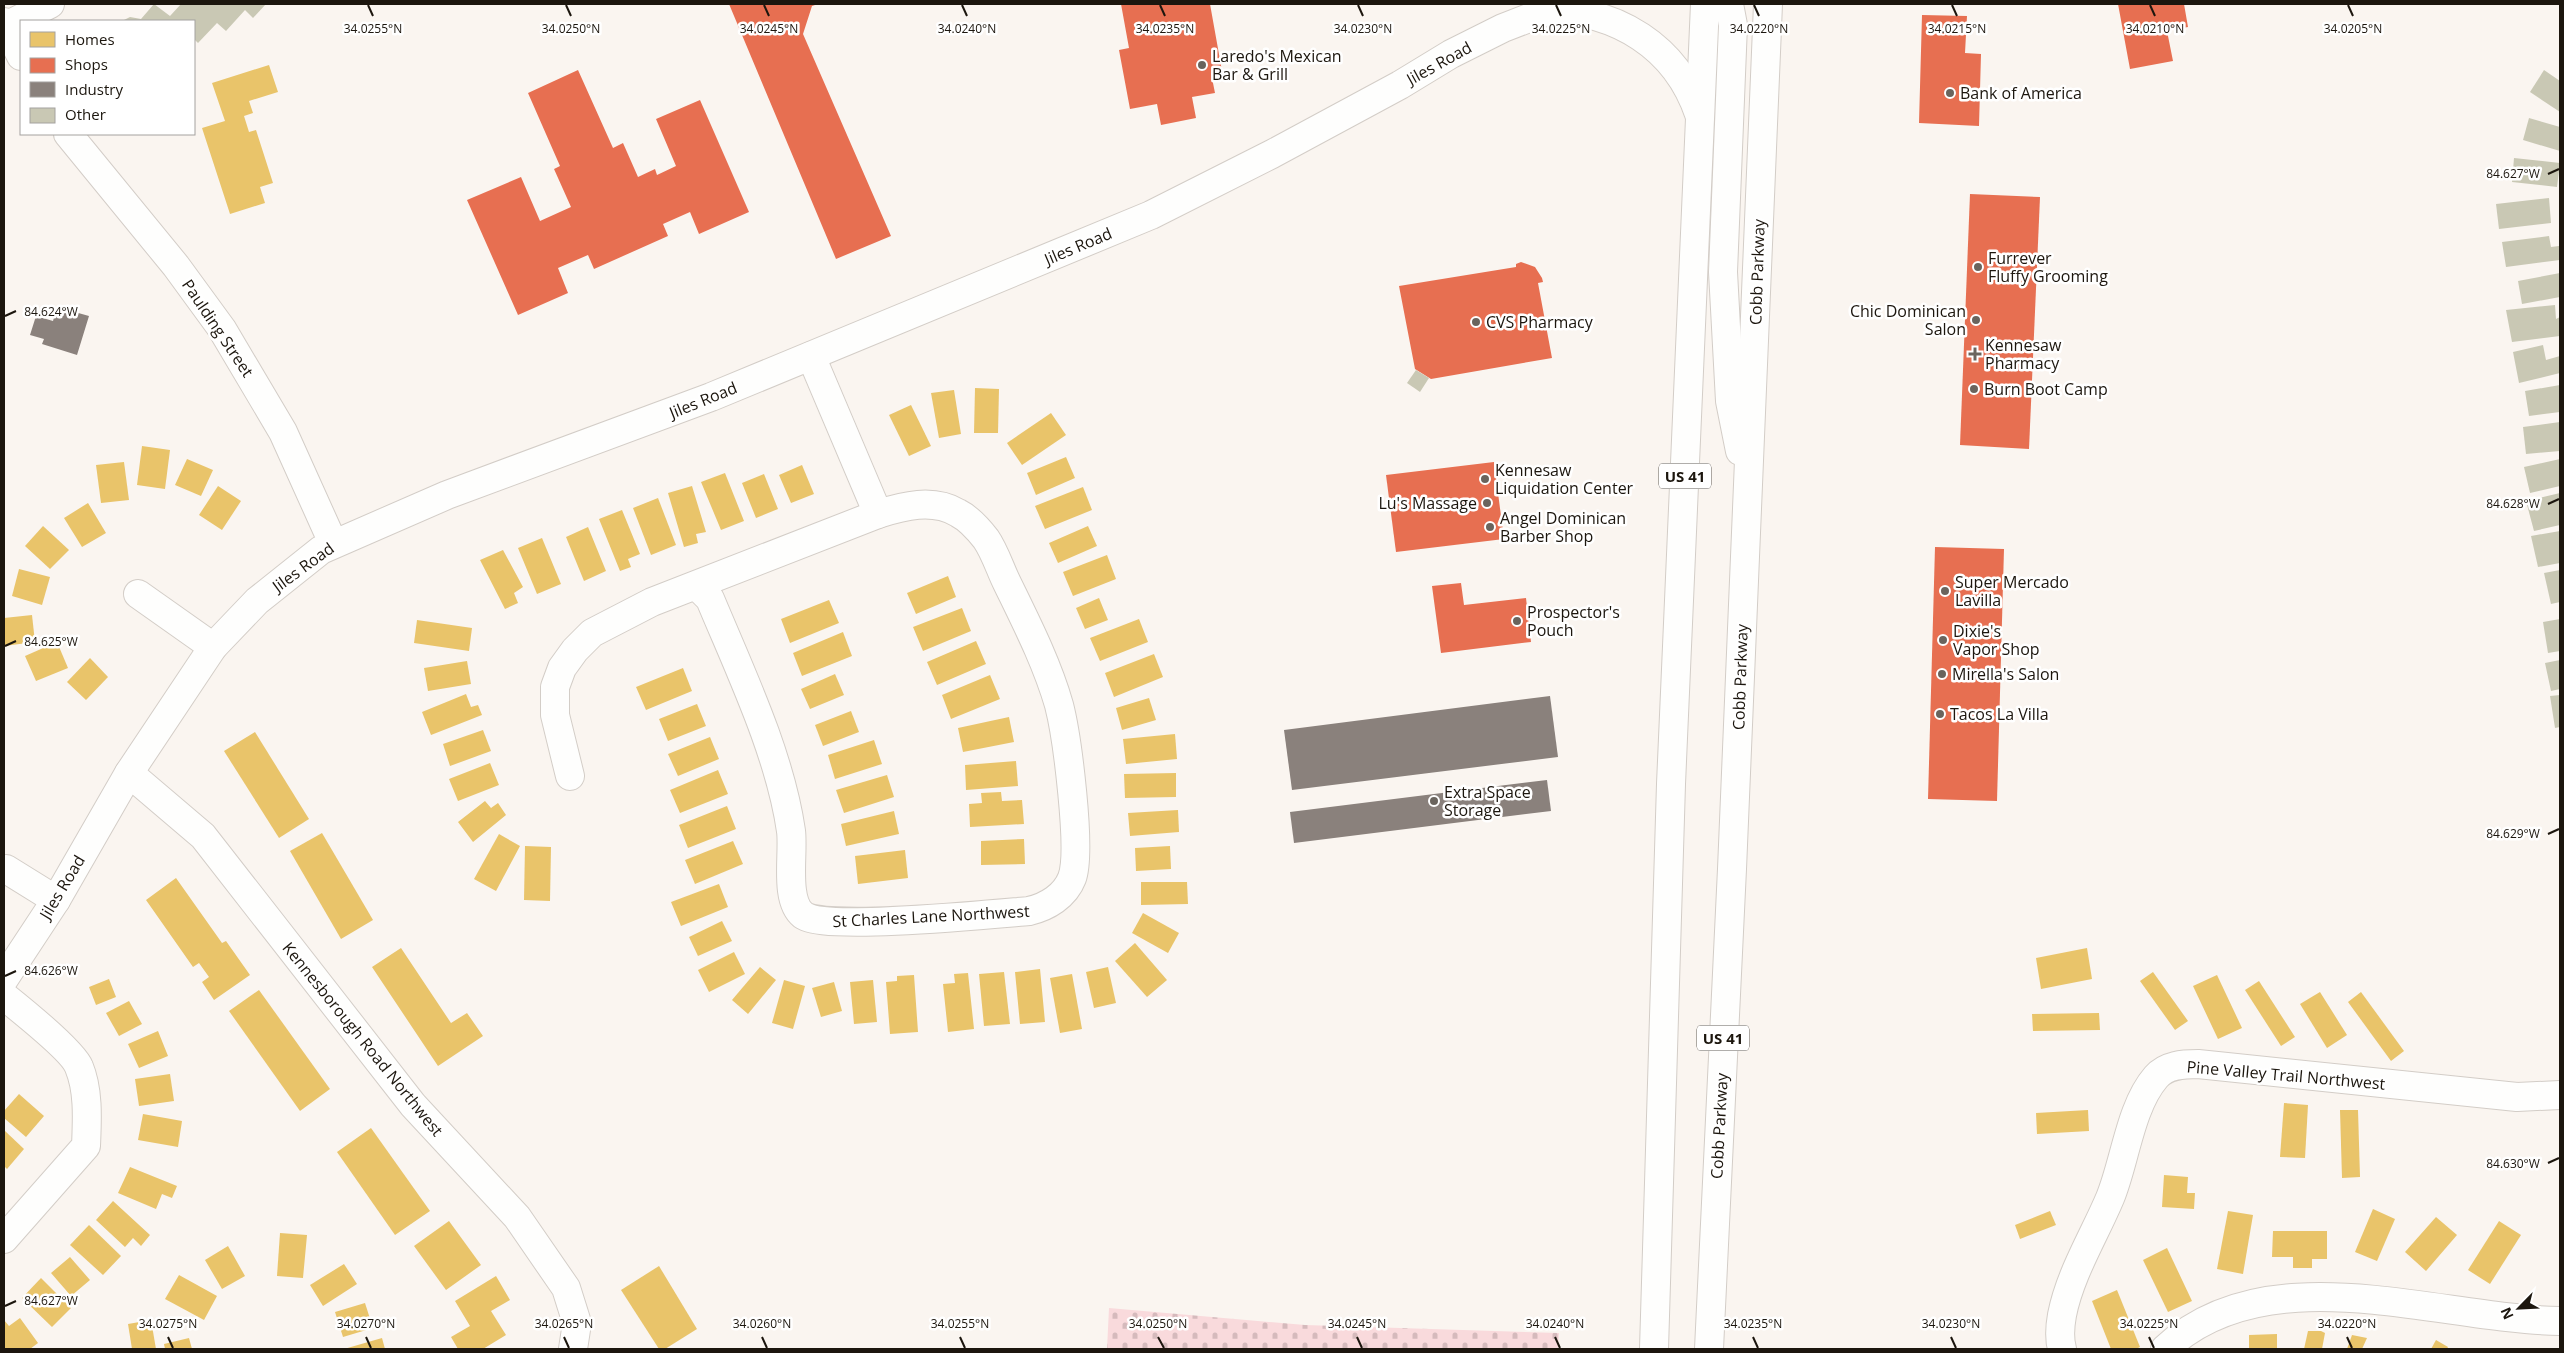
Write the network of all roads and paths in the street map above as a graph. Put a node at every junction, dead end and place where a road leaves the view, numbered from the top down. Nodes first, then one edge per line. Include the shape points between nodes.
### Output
1 (50, 4) edge
2 (1706, 4) edge
3 (1730, 4) edge
4 (1768, 4) edge
5 (1556, 7) edge
6 (5, 24) edge
7 (20, 54) edge
8 (1700, 119) junction
9 (69, 135) edge
10 (811, 356) junction
11 (1748, 473) junction
12 (878, 514) junction
13 (334, 543) junction
14 (696, 586) junction
15 (138, 594) dead end
16 (213, 647) junction
17 (129, 773) junction
18 (570, 776) dead end
19 (6, 869) dead end
20 (56, 900) junction
21 (4, 979) edge
22 (4, 996) edge
23 (2560, 1095) edge
24 (4, 1239) edge
25 (2560, 1321) edge
26 (573, 1349) edge
27 (1654, 1349) edge
28 (1709, 1349) edge
29 (2062, 1349) edge
30 (2165, 1349) edge

1 - 6 street
2 - 8 street, US 41
3 - 11 street via 1733,25 1723,272 1732,420
4 - 11 street, Cobb Parkway / US 41
5 - 8 street via 1605,19 1658,49 1678,70
5 - 10 street, Jiles Road via 1451,54 1182,201
6 - 7 street
8 - 27 street, US 41 via 1670,813
9 - 13 street, Paulding Street via 176,266 222,329 283,432
10 - 12 street
10 - 13 street, Jiles Road via 621,432 447,495
11 - 28 street, Cobb Parkway / US 41
12 - 14 street, St Charles Lane Northwest
12 - 14 street, St Charles Lane Northwest via 902,506 934,505 958,513 986,539 1036,645 1053,686 1066,739 1074,818 1072,878 1063,893 1043,908 892,921 825,922 803,915 793,894 792,846 785,805 757,712 710,599
13 - 16 street, Jiles Road via 257,601
14 - 18 street, St Charles Lane Northwest via 652,602 592,633 562,668 555,687 555,715
15 - 16 street
16 - 17 street, Jiles Road
17 - 20 street, Jiles Road
17 - 26 street, Kennesborough Road Northwest via 203,836 413,1105 517,1217 566,1288 577,1323
19 - 20 street
20 - 21 street, Jiles Road
22 - 24 street via 32,1018 79,1065 87,1106 86,1146
23 - 29 street, Pine Valley Trail Northwest via 2516,1098 2198,1064 2171,1067 2152,1082 2139,1107 2118,1178 2067,1298 2060,1330
25 - 30 street via 2507,1318 2361,1299 2289,1300 2230,1309 2195,1326

